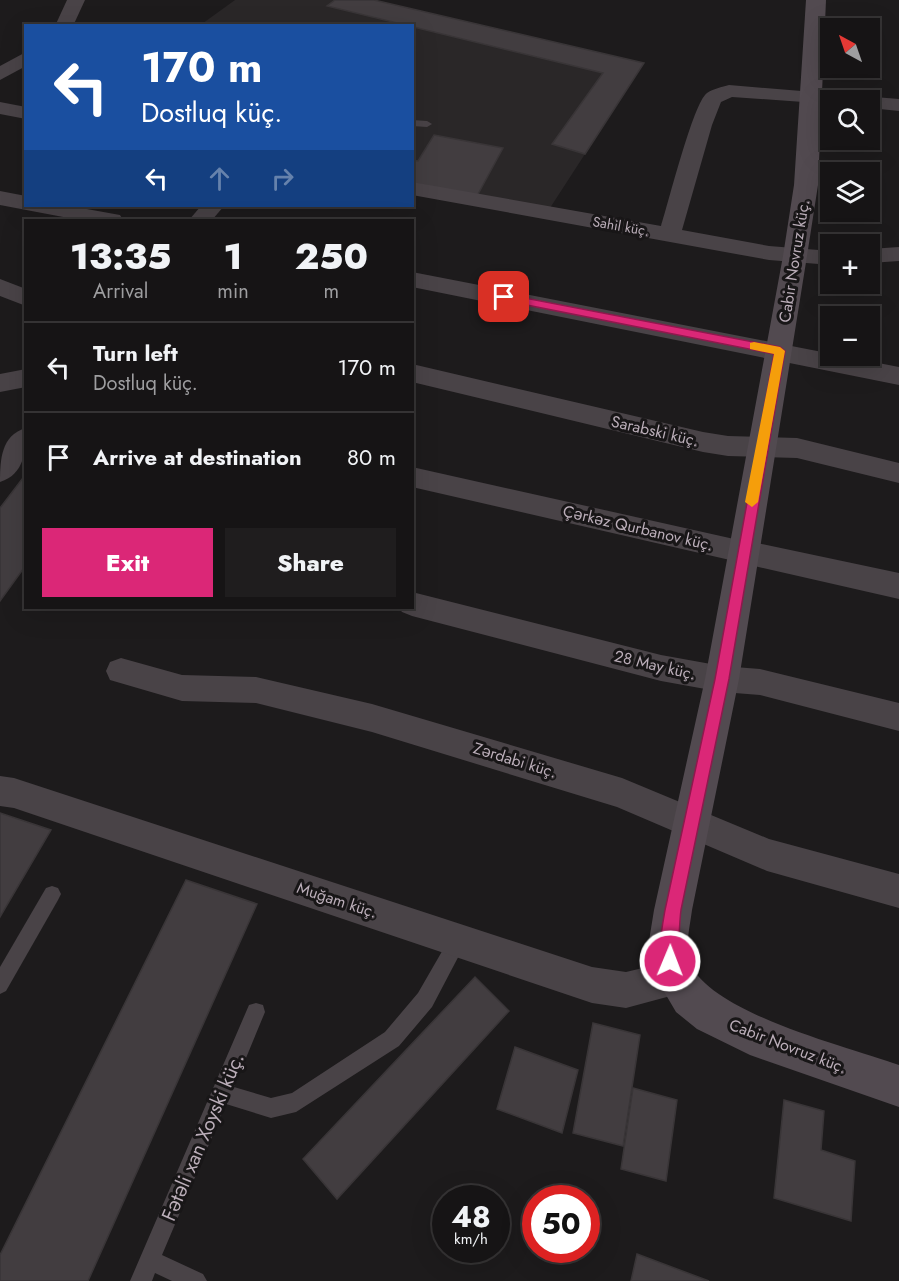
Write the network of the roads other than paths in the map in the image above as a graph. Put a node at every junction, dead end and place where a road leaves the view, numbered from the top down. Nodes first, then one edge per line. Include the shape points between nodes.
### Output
1 (76, 0) edge
2 (816, 0) edge
3 (65, 24) edge
4 (24, 59) edge
5 (0, 74) edge
6 (812, 96) junction
7 (820, 97) edge
8 (880, 103) edge
9 (899, 105) edge
10 (0, 108) edge
11 (24, 113) edge
12 (414, 123) edge
13 (427, 124) dead end
14 (414, 188) edge
15 (0, 198) edge
16 (24, 203) edge
17 (42, 207) edge
18 (212, 207) edge
19 (107, 219) edge
20 (201, 219) edge
21 (670, 235) junction
22 (899, 254) edge
23 (880, 255) edge
24 (795, 256) junction
25 (820, 257) edge
26 (414, 279) edge
27 (0, 286) edge
28 (24, 296) edge
29 (780, 351) junction
30 (414, 373) edge
31 (899, 376) edge
32 (24, 378) edge
33 (0, 383) edge
34 (24, 440) edge
35 (762, 447) junction
36 (0, 472) edge
37 (899, 473) edge
38 (414, 477) edge
39 (743, 552) junction
40 (899, 586) edge
41 (414, 605) edge
42 (121, 671) dead end
43 (722, 679) junction
44 (899, 717) edge
45 (0, 792) edge
46 (690, 823) junction
47 (899, 891) edge
48 (52, 894) dead end
49 (458, 940) junction
50 (676, 978) junction
51 (0, 985) edge
52 (256, 1012) dead end
53 (899, 1086) edge
54 (221, 1094) junction
55 (151, 1261) junction
56 (141, 1281) edge
57 (196, 1281) edge

1 - 3 street
2 - 6 main road, Cabir Novruz küç.
4 - 5 street
6 - 7 street
6 - 21 street via 729,91 713,98
6 - 24 main road, Cabir Novruz küç. via 806,185
8 - 9 street
10 - 11 street
12 - 13 lane
14 - 21 street, Sahil küç.
15 - 16 street
17 - 19 street
18 - 20 street
21 - 24 street, Sahil küç.
22 - 23 street
24 - 25 street, Sahil küç.
24 - 29 main road, Cabir Novruz küç.
26 - 29 street
27 - 28 street
29 - 31 street
29 - 35 main road, Cabir Novruz küç.
30 - 35 street, Sarabski küç. via 703,442
32 - 33 street
34 - 36 street
35 - 37 street, Sarabski küç. via 797,448
35 - 39 main road, Cabir Novruz küç.
38 - 39 street, Çərkəz Qurbanov küç.
39 - 40 street, Çərkəz Qurbanov küç.
39 - 43 main road, Cabir Novruz küç.
41 - 43 street, 28 May küç. via 661,668
42 - 46 street, Zərdabi küç. via 182,688 256,690 372,718 622,793
43 - 44 street, 28 May küç. via 785,687
43 - 46 main road, Cabir Novruz küç.
45 - 49 street, Muğam küç. via 14,793
46 - 47 street, Zərdabi küç. via 767,855
46 - 50 main road, Cabir Novruz küç. via 669,941
48 - 51 lane
49 - 50 street, Muğam küç. via 592,985 626,990
49 - 54 lane via 425,1000 392,1039 296,1102 271,1108
50 - 53 main road, Cabir Novruz küç. via 690,998 711,1015 750,1034
52 - 54 lane, Fətəli xan Xoyski küç.
54 - 55 lane, Fətəli xan Xoyski küç.
55 - 56 lane, Fətəli xan Xoyski küç.
55 - 57 lane

